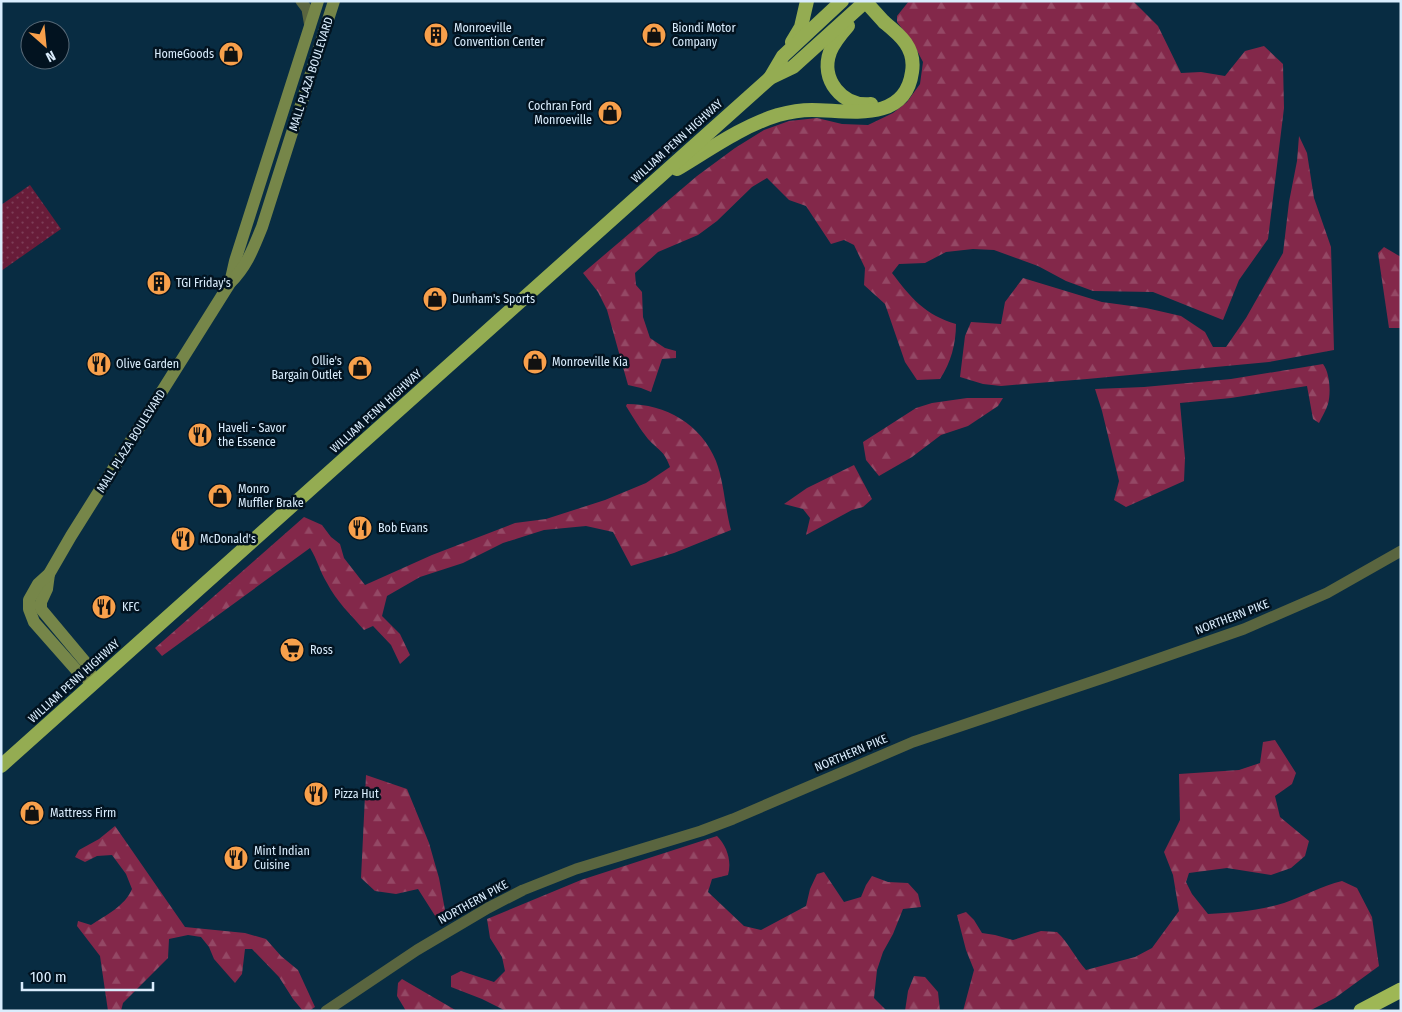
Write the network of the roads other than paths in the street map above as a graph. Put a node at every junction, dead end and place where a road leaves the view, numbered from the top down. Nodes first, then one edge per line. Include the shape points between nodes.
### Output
1 (301, 1) edge
2 (318, 1) edge
3 (334, 1) edge
4 (807, 1) edge
5 (842, 1) edge
6 (866, 1) edge
7 (884, 22) junction
8 (310, 27) junction
9 (783, 56) junction
10 (770, 78) junction
11 (649, 186) junction
12 (230, 283) junction
13 (1401, 551) edge
14 (94, 683) junction
15 (1, 766) edge
16 (1401, 990) edge
17 (326, 1011) edge
18 (1361, 1011) edge

1 - 8 street via 307,9
2 - 8 main road, MALL PLAZA BOULEVARD
3 - 12 main road, MALL PLAZA BOULEVARD via 262,227 242,272
4 - 9 highway via 800,27
5 - 9 highway, WILLIAM PENN HIGHWAY
6 - 7 highway, bridge
6 - 7 highway via 834,43 828,62 833,86 851,102 865,104 884,100 895,92 903,78 904,55
6 - 10 highway, WILLIAM PENN HIGHWAY via 793,67
7 - 11 highway via 903,38 912,58 909,85 894,103 870,112 805,110 772,116
8 - 12 main road, MALL PLAZA BOULEVARD
9 - 10 highway, WILLIAM PENN HIGHWAY
10 - 11 highway, WILLIAM PENN HIGHWAY
11 - 14 highway, WILLIAM PENN HIGHWAY
12 - 14 main road, MALL PLAZA BOULEVARD via 49,574 41,609 87,664
13 - 17 street, NORTHERN PIKE via 1327,593 1244,629 912,742 700,832 576,869 523,890 417,950
14 - 15 highway, WILLIAM PENN HIGHWAY
16 - 18 highway

